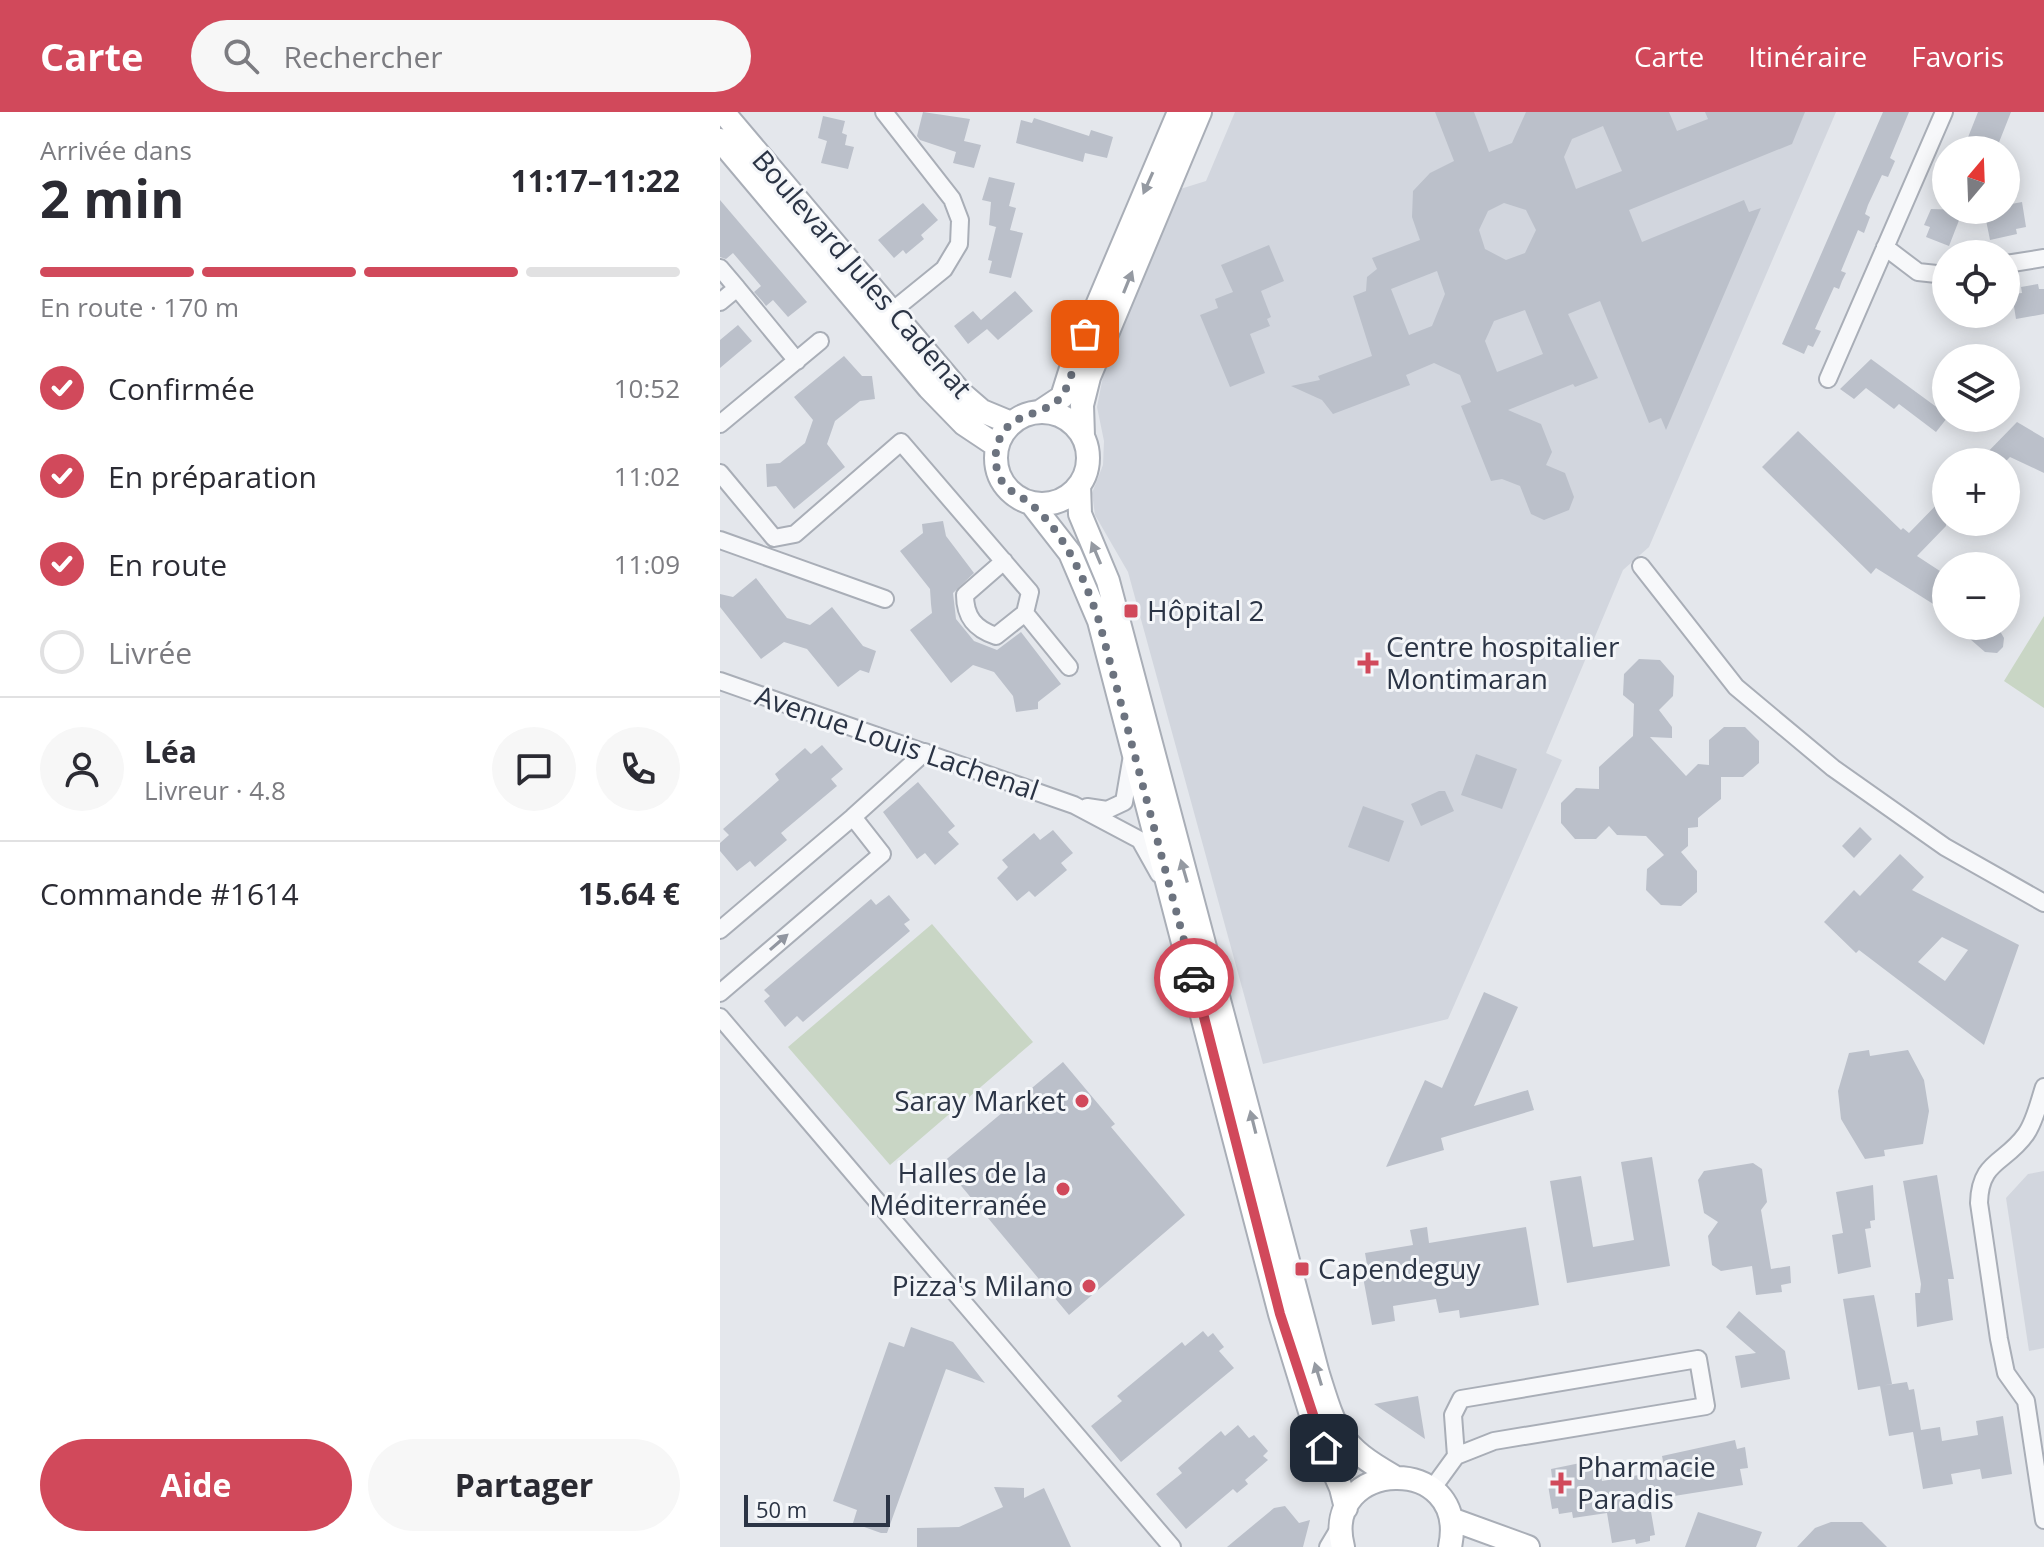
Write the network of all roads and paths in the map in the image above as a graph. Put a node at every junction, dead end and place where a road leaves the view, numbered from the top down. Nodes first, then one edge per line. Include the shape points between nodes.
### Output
1 (723, 112) edge
2 (884, 112) edge
3 (1179, 112) edge
4 (1200, 112) edge
5 (1944, 112) edge
6 (720, 140) edge
7 (1885, 247) junction
8 (2044, 258) edge
9 (2020, 262) edge
10 (720, 268) edge
11 (1932, 274) edge
12 (737, 288) junction
13 (720, 302) edge
14 (891, 312) junction
15 (820, 341) dead end
16 (797, 361) junction
17 (1828, 379) dead end
18 (1041, 411) junction
19 (1011, 423) junction
20 (720, 424) edge
21 (1083, 436) junction
22 (997, 446) junction
23 (720, 473) edge
24 (1079, 485) junction
25 (1031, 503) junction
26 (774, 538) junction
27 (720, 540) edge
28 (758, 554) junction
29 (1004, 561) junction
30 (1641, 566) dead end
31 (885, 599) dead end
32 (1025, 613) junction
33 (1069, 667) dead end
34 (721, 684) edge
35 (1132, 743) junction
36 (925, 752) junction
37 (1074, 805) junction
38 (853, 817) junction
39 (1171, 896) junction
40 (2044, 903) edge
41 (720, 930) edge
42 (720, 993) edge
43 (720, 1017) edge
44 (2044, 1087) edge
45 (1456, 1456) junction
46 (1393, 1476) junction
47 (1432, 1489) junction
48 (1451, 1519) junction
49 (2044, 1520) edge
50 (1343, 1527) edge
51 (1172, 1547) edge
52 (1328, 1547) edge
53 (1450, 1547) edge
54 (1528, 1547) edge

1 - 14 street, Boulevard Jules Cadenat
2 - 14 street via 952,199 960,220 959,244 944,269
3 -> 18 street via 1062,397
21 -> 4 street via 1082,405 1089,377
5 - 7 street
6 - 22 street, Boulevard Jules Cadenat via 944,404
7 - 11 street via 1918,272
7 - 17 street
8 - 9 street
10 - 12 street
12 - 13 street
12 - 16 street
14 - 19 street, Boulevard Jules Cadenat via 960,392 982,411
15 - 16 street
16 - 20 street
18 - 19 street
18 - 21 street via 1063,416
19 - 22 street
21 - 24 street via 1088,459
22 - 25 street via 999,476 1016,496
23 - 26 street
24 - 25 street via 1054,502
46 -> 24 street via 1358,1456 1340,1435 1318,1374 1108,581 1080,514
25 - 35 street via 1070,553 1086,584
26 - 28 street
26 - 29 street via 795,534 901,442
27 - 28 street
28 - 31 street
29 - 32 street via 1030,592
29 - 32 street via 965,595 965,611 981,631 996,636
30 - 40 street via 1736,687 1833,768 1945,847
32 - 33 street
34 - 36 street, Avenue Louis Lachenal
35 - 37 street, Avenue Louis Lachenal via 1124,802 1107,810
35 - 39 street
36 - 37 street, Avenue Louis Lachenal
36 - 38 street
37 - 39 street, Avenue Louis Lachenal via 1140,840
38 - 41 street
42 -> 38 street via 882,854
39 - 50 street via 1280,1314 1316,1431 1333,1465
43 - 51 street
44 - 49 street via 2028,1131 1980,1183 1979,1203 1999,1339 2006,1373 2026,1401
45 - 45 street via 1494,1441 1706,1406 1698,1359 1461,1399 1453,1415
45 - 47 street
46 - 47 street
46 - 50 street via 1362,1488
47 - 48 street
48 - 53 street
48 - 54 street
50 - 52 street

